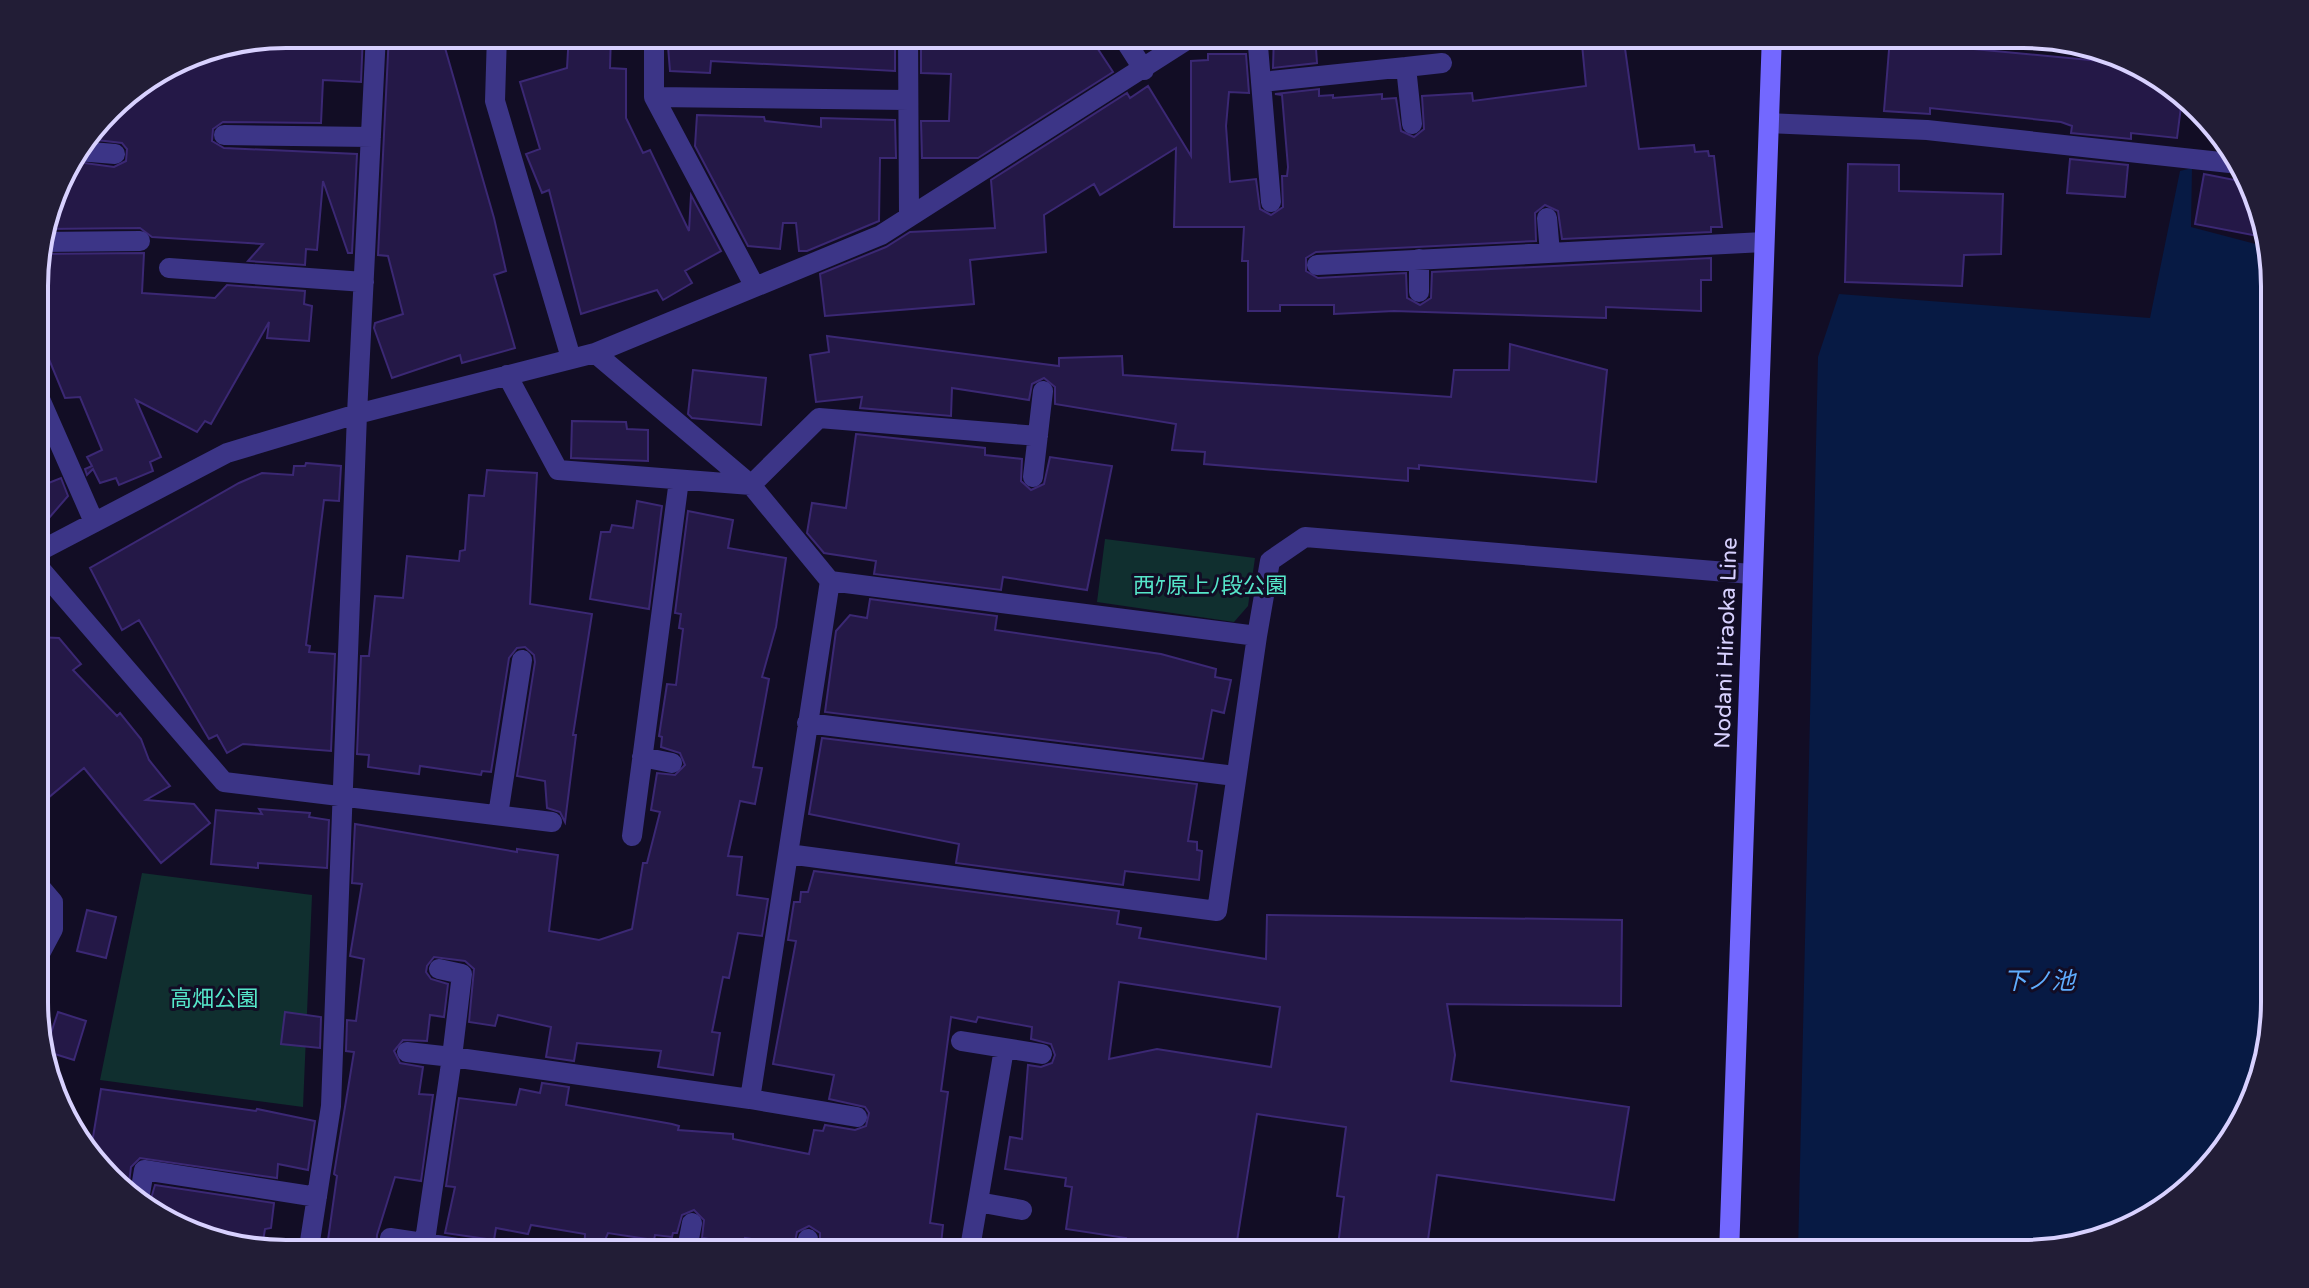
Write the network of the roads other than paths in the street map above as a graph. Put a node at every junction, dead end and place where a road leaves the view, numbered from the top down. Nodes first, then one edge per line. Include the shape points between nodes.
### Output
1 (1175, 48) edge
2 (1259, 48) edge
3 (1772, 48) edge
4 (375, 49) edge
5 (497, 49) edge
6 (654, 49) edge
7 (908, 49) edge
8 (1130, 49) edge
9 (1442, 63) dead end
10 (1406, 67) junction
11 (1144, 70) junction
12 (1262, 82) junction
13 (654, 97) junction
14 (907, 100) junction
15 (1769, 123) junction
16 (1412, 124) dead end
17 (224, 135) dead end
18 (371, 137) junction
19 (90, 152) edge
20 (115, 154) dead end
21 (2226, 163) edge
22 (1271, 202) dead end
23 (909, 216) junction
24 (1547, 218) dead end
25 (140, 241) dead end
26 (53, 242) edge
27 (1764, 242) junction
28 (1550, 253) junction
29 (1419, 259) junction
30 (1317, 265) dead end
31 (169, 268) dead end
32 (364, 282) junction
33 (754, 285) junction
34 (1419, 292) dead end
35 (595, 353) junction
36 (571, 358) junction
37 (507, 375) junction
38 (1043, 391) dead end
39 (357, 414) junction
40 (48, 417) edge
41 (1038, 436) junction
42 (1033, 477) dead end
43 (679, 480) junction
44 (751, 485) junction
45 (94, 522) junction
46 (48, 547) edge
47 (1751, 574) junction
48 (48, 578) edge
49 (830, 581) junction
50 (1257, 636) junction
51 (522, 660) dead end
52 (807, 723) junction
53 (642, 757) junction
54 (672, 763) dead end
55 (1235, 776) junction
56 (344, 795) junction
57 (498, 815) junction
58 (552, 822) dead end
59 (632, 836) dead end
60 (788, 854) junction
61 (48, 896) edge
62 (48, 938) edge
63 (439, 969) dead end
64 (961, 1041) dead end
65 (1004, 1049) junction
66 (407, 1052) dead end
67 (1042, 1054) dead end
68 (452, 1057) junction
69 (750, 1099) junction
70 (857, 1117) dead end
71 (141, 1191) edge
72 (317, 1197) junction
73 (978, 1202) junction
74 (1022, 1210) dead end
75 (692, 1223) dead end
76 (390, 1238) dead end
77 (1729, 1239) edge
78 (310, 1240) edge
79 (397, 1240) edge
80 (425, 1240) edge
81 (689, 1240) edge
82 (971, 1240) edge

1 - 11 street
2 - 12 street
3 - 15 main road, Nodani Hiraoka Line
4 - 18 street
5 - 36 street via 495,101
6 - 13 street
7 - 14 street
8 - 11 street
9 - 10 street
10 - 12 street
10 - 16 street
11 - 23 street
12 - 22 street
13 - 14 street
13 - 33 street
14 - 23 street
15 - 21 street via 1927,130
15 - 27 main road, Nodani Hiraoka Line
17 - 18 street
18 - 32 street
19 - 20 street
23 - 33 street via 881,235
24 - 28 street
25 - 26 street
27 - 28 street
27 - 47 main road, Nodani Hiraoka Line
28 - 29 street
29 - 30 street
29 - 34 street
31 - 32 street
32 - 39 street
33 - 35 street
35 - 36 street
35 - 44 street
36 - 37 street
37 - 39 street
37 - 43 street via 558,470
38 - 41 street
39 - 45 street via 227,453
39 - 56 street
40 - 45 street
41 - 42 street
41 - 44 street via 819,418
43 - 44 street
43 - 53 street
44 - 49 street
45 - 46 street
47 - 50 street via 1305,537 1270,561
47 - 77 main road, Nodani Hiraoka Line
48 - 56 street via 224,782
49 - 50 street
49 - 52 street
50 - 55 street
51 - 57 street
52 - 55 street
52 - 60 street
53 - 54 street
53 - 59 street
55 - 60 street via 1217,911
56 - 57 street
56 - 72 street via 331,1106
57 - 58 street
60 - 69 street
61 - 62 street via 53,902
63 - 68 street via 462,974
64 - 65 street
65 - 67 street
65 - 73 street
66 - 68 street
68 - 69 street
68 - 80 street
69 - 70 street
71 - 72 street via 144,1170
72 - 78 street
73 - 74 street
73 - 82 street
75 - 81 street
76 - 79 street

